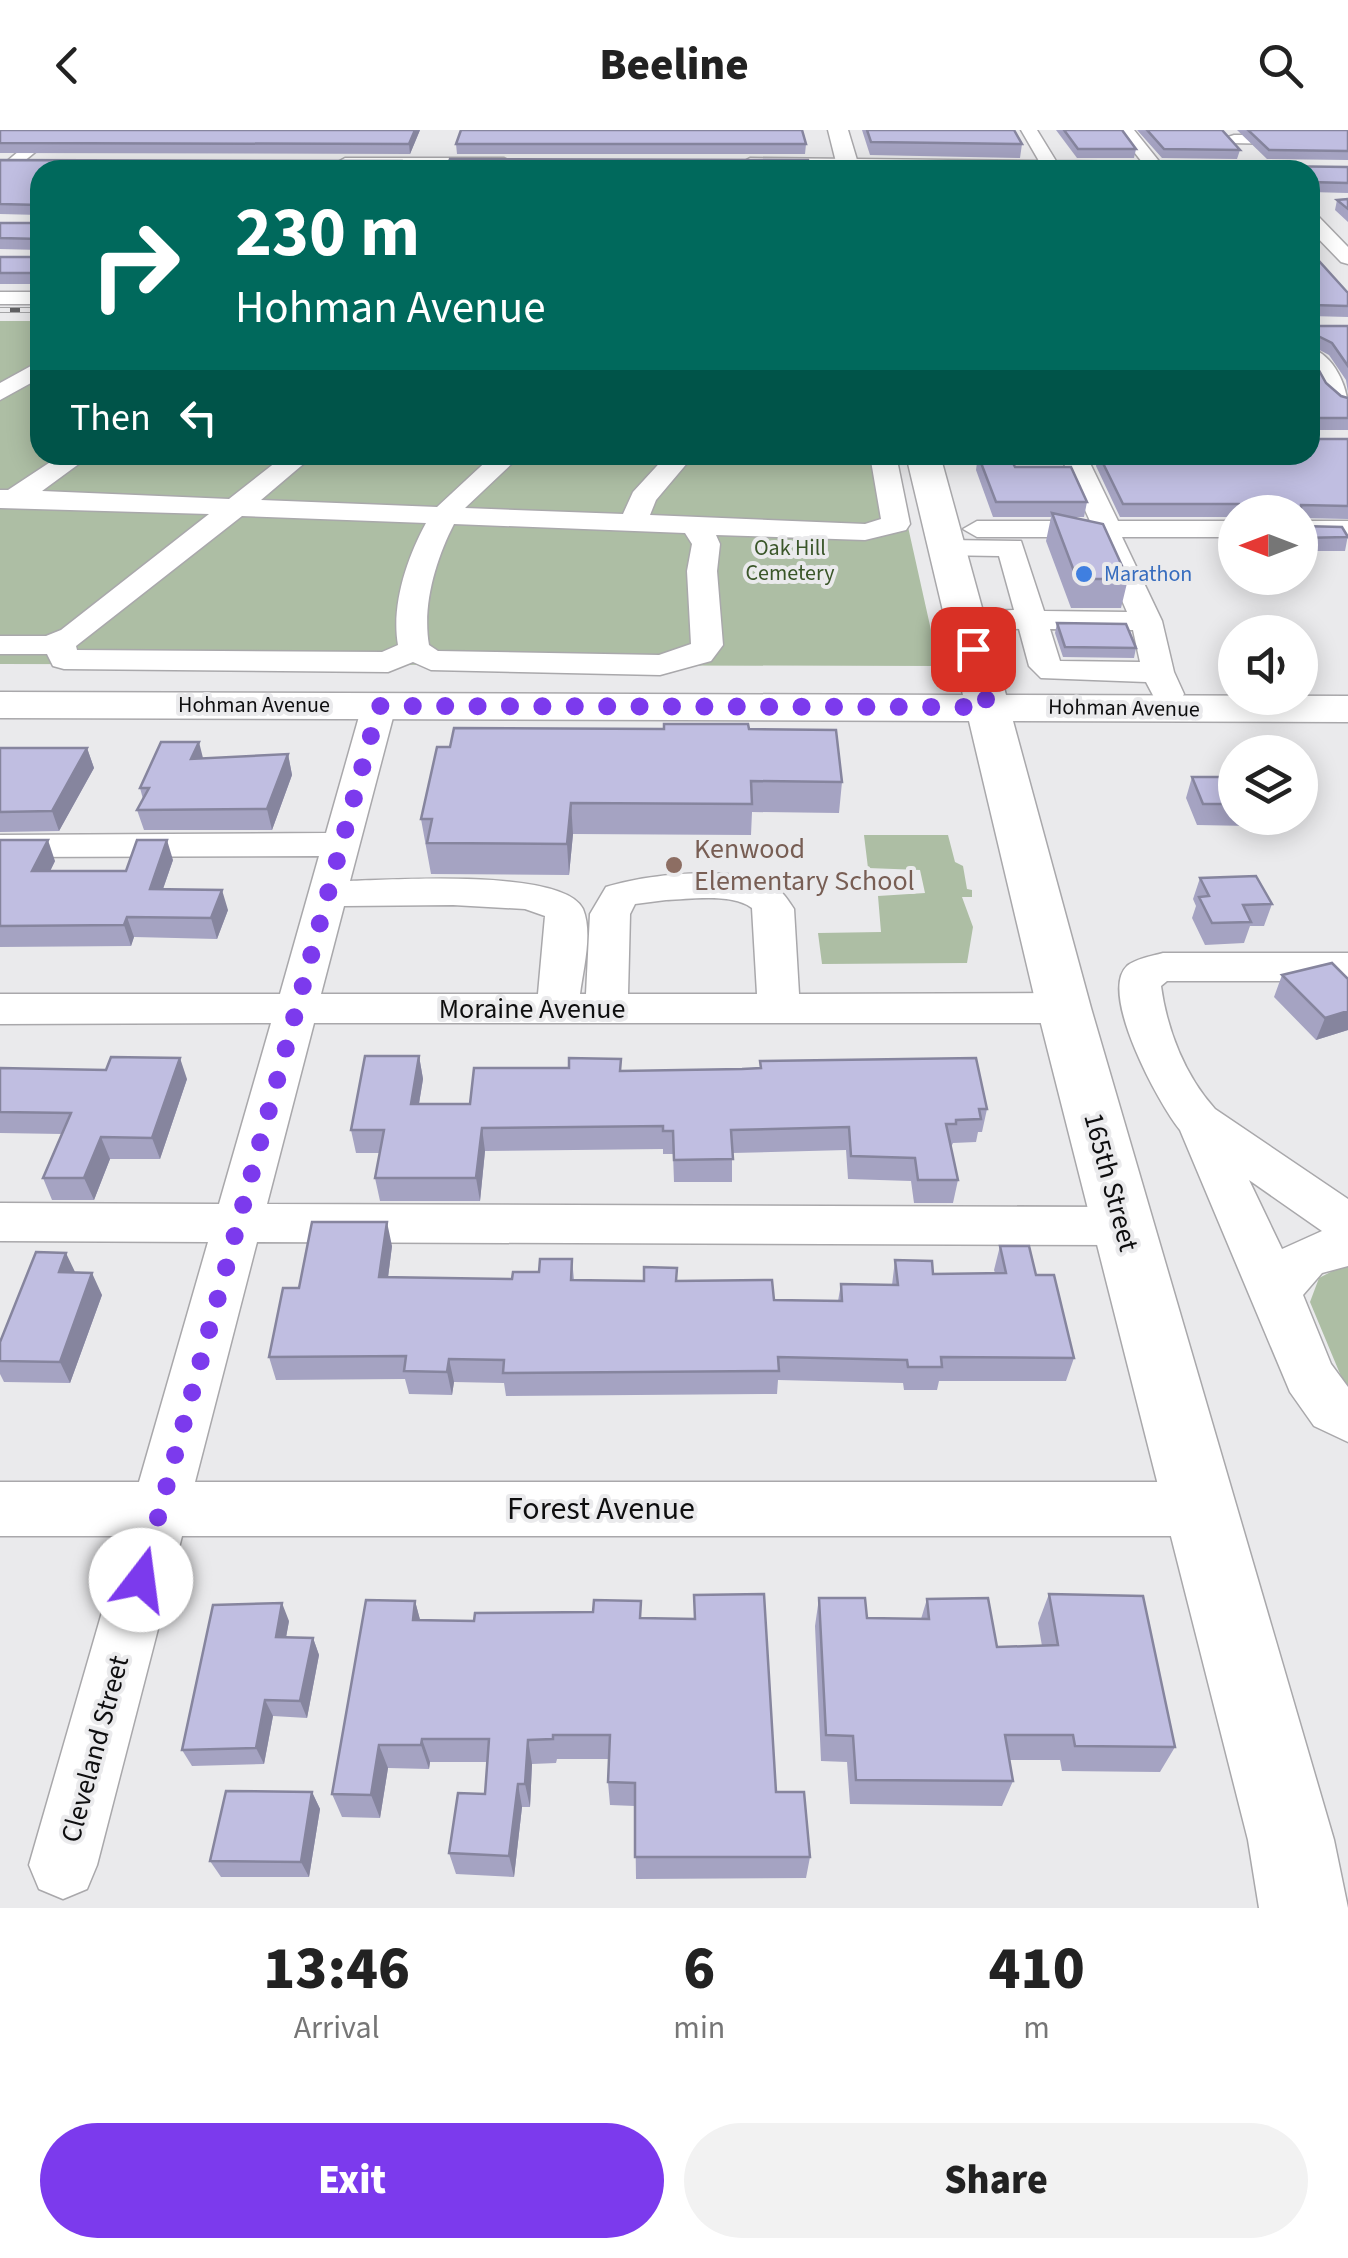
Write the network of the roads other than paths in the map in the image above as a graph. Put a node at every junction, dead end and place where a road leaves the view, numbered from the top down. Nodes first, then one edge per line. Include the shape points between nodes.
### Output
1 (838, 130) edge
2 (1029, 130) edge
3 (1125, 130) edge
4 (55, 134) edge
5 (1229, 135) edge
6 (16, 136) edge
7 (1348, 140) edge
8 (937, 142) edge
9 (1247, 154) dead end
10 (846, 160) edge
11 (945, 160) edge
12 (1047, 160) edge
13 (1153, 160) edge
14 (8, 162) edge
15 (0, 176) edge
16 (1320, 229) edge
17 (1348, 258) edge
18 (0, 298) edge
19 (30, 298) edge
20 (1320, 367) edge
21 (30, 374) edge
22 (0, 392) edge
23 (1348, 402) edge
24 (62, 465) edge
25 (288, 465) edge
26 (498, 465) edge
27 (672, 465) edge
28 (885, 465) edge
29 (926, 465) edge
30 (1079, 465) edge
31 (4, 501) edge
32 (234, 507) junction
33 (445, 515) junction
34 (634, 522) junction
35 (689, 524) junction
36 (1108, 529) junction
37 (1218, 529) edge
38 (1318, 529) edge
39 (1348, 529) edge
40 (944, 539) junction
41 (1010, 547) junction
42 (1147, 620) junction
43 (969, 634) junction
44 (1036, 634) junction
45 (60, 642) junction
46 (0, 645) edge
47 (414, 650) junction
48 (1166, 690) junction
49 (0, 705) edge
50 (379, 706) junction
51 (988, 707) junction
52 (1348, 709) edge
53 (341, 844) junction
54 (0, 846) edge
55 (328, 894) junction
56 (1348, 967) edge
57 (557, 1008) junction
58 (606, 1008) junction
59 (779, 1008) junction
60 (1064, 1008) junction
61 (0, 1009) edge
62 (296, 1009) junction
63 (1198, 1121) junction
64 (0, 1222) edge
65 (238, 1222) junction
66 (1348, 1224) edge
67 (1123, 1226) junction
68 (1348, 1246) edge
69 (1277, 1295) junction
70 (1348, 1418) edge
71 (1203, 1508) junction
72 (0, 1509) edge
73 (160, 1509) junction
74 (63, 1865) dead end
75 (1304, 1908) edge

1 - 10 main road
2 - 12 street
3 - 13 street
4 - 6 street
4 - 14 street
5 - 7 street
5 - 9 street
8 - 11 street
14 - 15 street
16 - 17 street
18 - 19 street
20 - 23 street
21 - 22 street
24 - 31 street
25 - 32 street
26 - 33 street
27 - 34 street via 643,498
28 - 35 street via 897,516 890,528
29 - 40 main road, 165th Street
30 - 36 street
31 - 32 street
32 - 33 street
32 - 45 street
33 - 34 street
33 - 47 street via 411,605
34 - 35 street
35 - 47 street via 706,544 707,645 700,654 660,665 458,664
36 - 37 street
36 - 40 street
38 - 39 street
40 - 41 street
40 - 43 main road, 165th Street
41 - 42 street via 1037,537 1108,539
41 - 44 street
42 - 44 street
42 - 48 street
43 - 44 street
43 - 51 main road, 165th Street
44 - 48 street via 1052,671 1104,669
45 - 46 street
45 - 47 street via 64,659 388,662
48 - 51 main road, Hohman Avenue
48 - 52 main road, Hohman Avenue
49 - 50 main road, Hohman Avenue
50 - 51 main road, Hohman Avenue
50 - 53 street, Cleveland Street
51 - 60 main road, 165th Street
53 - 54 street
53 - 55 street, Cleveland Street
55 - 57 street via 522,894 556,901 566,926
55 - 62 street, Cleveland Street
56 - 63 street via 1164,967 1142,976 1140,998 1179,1098
57 - 58 street, Moraine Avenue
57 - 62 street, Moraine Avenue
58 - 59 street, Moraine Avenue
58 - 59 street via 610,914 620,896 644,890 741,890 767,900 774,909
59 - 60 street, Moraine Avenue
60 - 67 main road, 165th Street
61 - 62 street, Moraine Avenue
62 - 65 street, Cleveland Street
63 - 66 street
63 - 69 street
64 - 65 street
65 - 67 street
65 - 73 street, Cleveland Street
67 - 71 main road, 165th Street
68 - 69 street via 1310,1254 1290,1268
69 - 70 street via 1310,1376
71 - 73 street, Forest Avenue
71 - 75 main road, 165th Street
72 - 73 street, Forest Avenue
73 - 74 street, Cleveland Street

